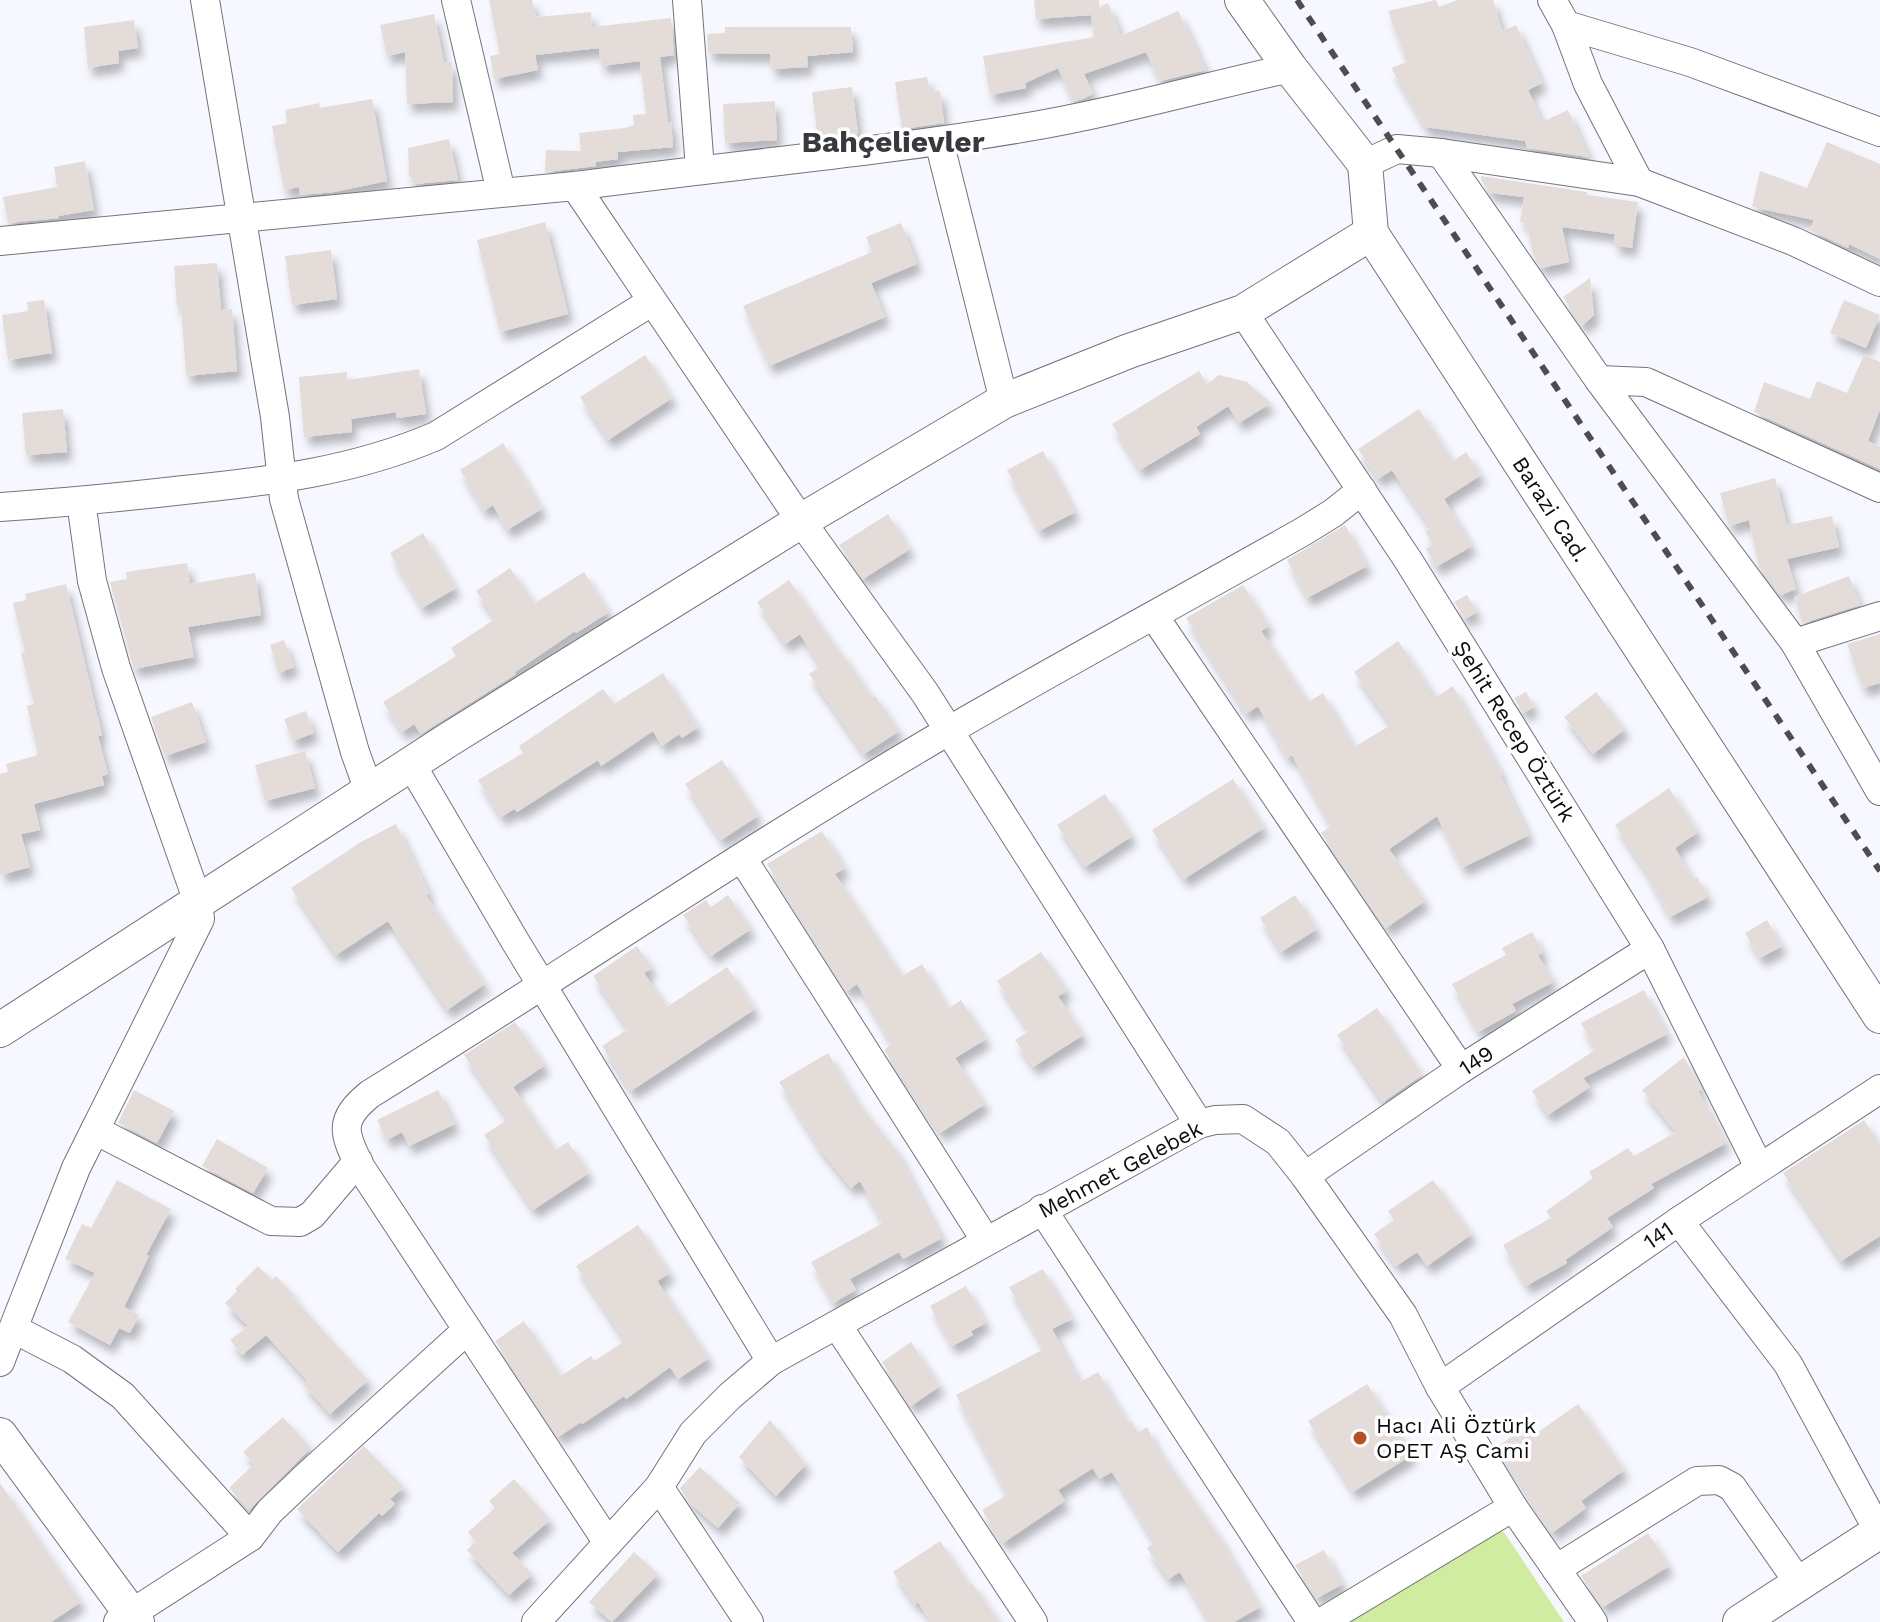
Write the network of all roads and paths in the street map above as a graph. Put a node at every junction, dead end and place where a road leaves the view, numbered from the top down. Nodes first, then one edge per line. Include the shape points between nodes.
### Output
1 (205, 0) edge
2 (456, 0) edge
3 (687, 0) edge
4 (1242, 0) edge
5 (1552, 0) edge
6 (1566, 25) junction
7 (1290, 68) junction
8 (1880, 132) edge
9 (939, 141) junction
10 (1441, 153) junction
11 (1365, 164) junction
12 (700, 169) junction
13 (1639, 182) junction
14 (575, 186) junction
15 (501, 192) junction
16 (241, 219) junction
17 (1371, 233) junction
18 (0, 241) edge
19 (1880, 282) edge
20 (651, 302) junction
21 (1243, 312) junction
22 (1599, 380) junction
23 (1004, 401) junction
24 (282, 480) junction
25 (1880, 488) edge
26 (1362, 490) junction
27 (81, 501) junction
28 (0, 507) edge
29 (801, 521) junction
30 (1154, 616) junction
31 (1880, 616) edge
32 (1795, 643) junction
33 (949, 731) junction
34 (411, 764) junction
35 (1879, 787) edge
36 (369, 791) junction
37 (742, 858) junction
38 (198, 902) junction
39 (1650, 949) junction
40 (542, 987) junction
41 (1880, 1016) edge
42 (0, 1030) edge
43 (1461, 1069) junction
44 (1880, 1089) edge
45 (1199, 1124) junction
46 (95, 1130) junction
47 (358, 1161) junction
48 (1759, 1167) junction
49 (1305, 1176) junction
50 (1042, 1209) junction
51 (1679, 1221) junction
52 (986, 1241) junction
53 (837, 1325) junction
54 (14, 1329) junction
55 (467, 1330) junction
56 (771, 1361) junction
57 (0, 1362) edge
58 (1440, 1387) junction
59 (0, 1435) edge
60 (659, 1487) junction
61 (1513, 1507) junction
62 (1880, 1531) edge
63 (250, 1537) junction
64 (608, 1543) junction
65 (1556, 1569) junction
66 (1799, 1583) junction
67 (129, 1619) edge
68 (536, 1622) edge
69 (749, 1622) edge
70 (1033, 1622) edge
71 (1312, 1622) edge
72 (1322, 1622) edge
73 (1593, 1622) edge
74 (1740, 1622) edge

1 - 16 street
2 - 15 street
3 - 12 street
4 - 7 street
5 - 6 street
6 - 8 street via 1690,62
6 - 13 street via 1588,84
7 - 9 street via 1026,127
7 - 11 street
9 - 12 street
9 - 23 street
10 - 11 street via 1397,149
10 - 13 street
10 - 22 street
11 - 17 street, Barazi Cad.
12 - 14 street
13 - 19 street via 1793,241
14 - 15 street
14 - 20 street
15 - 16 street
16 - 18 street
16 - 24 street
17 - 21 street
17 - 41 street, Barazi Cad.
20 - 24 street via 436,436
20 - 29 street
21 - 23 street
21 - 26 street, Şehit Recep Öztürk
22 - 25 street via 1646,382
22 - 32 street
23 - 29 street
24 - 27 street
24 - 36 street
26 - 30 street via 1304,531
26 - 39 street, Şehit Recep Öztürk
27 - 28 street
27 - 38 street via 92,581 116,668
29 - 33 street
29 - 34 street
30 - 33 street
30 - 43 street
31 - 32 street
32 - 35 street
33 - 37 street
33 - 45 street
34 - 36 street
34 - 40 street
36 - 38 street
37 - 40 street
37 - 52 street
38 - 42 street
38 - 46 street via 195,932
39 - 43 street, 149
39 - 48 street, Şehit Recep Öztürk
40 - 47 street via 351,1110 348,1141
40 - 56 street
43 - 49 street, 149
44 - 48 street, 141
45 - 49 street, Mehmet Gelebek via 1243,1119 1278,1142
45 - 50 street, Mehmet Gelebek
46 - 47 street via 271,1221 300,1222 312,1215
46 - 54 street
47 - 55 street
48 - 51 street, 141
49 - 58 street, Mehmet Gelebek via 1403,1315
50 - 52 street, Mehmet Gelebek
50 - 71 street
51 - 58 street, 141
51 - 62 street via 1788,1364
52 - 53 street, Mehmet Gelebek
53 - 56 street, Mehmet Gelebek
53 - 70 street
54 - 57 street
54 - 63 street via 72,1359 123,1396
55 - 63 street via 300,1482
55 - 64 street
56 - 60 street, Mehmet Gelebek via 693,1433
58 - 61 street, Mehmet Gelebek
59 - 67 street
60 - 64 street, Mehmet Gelebek
60 - 69 street
61 - 65 street, Mehmet Gelebek
61 - 72 street
62 - 66 street
63 - 67 street
64 - 68 street, Mehmet Gelebek
65 - 66 street via 1697,1481 1719,1480 1732,1487
65 - 73 street, Mehmet Gelebek
66 - 74 street

